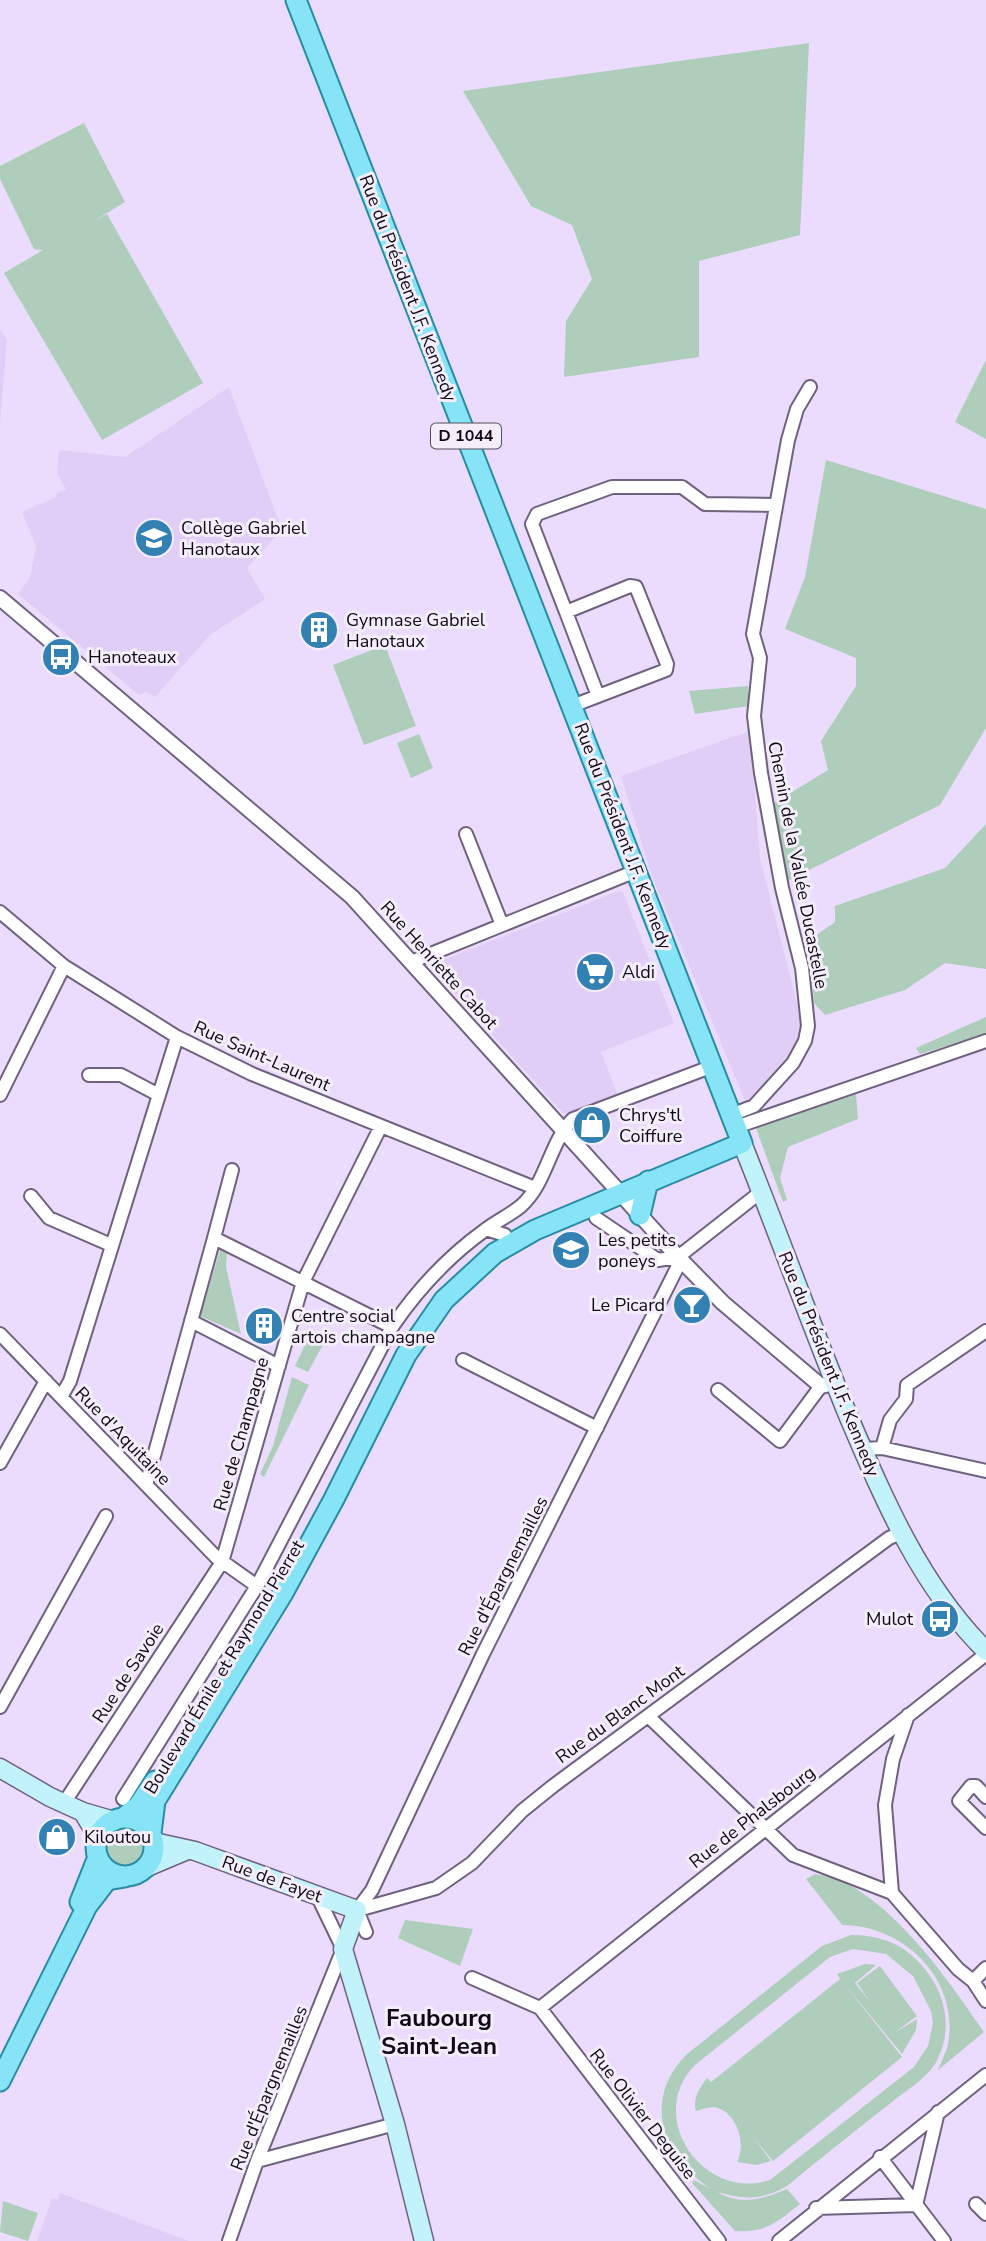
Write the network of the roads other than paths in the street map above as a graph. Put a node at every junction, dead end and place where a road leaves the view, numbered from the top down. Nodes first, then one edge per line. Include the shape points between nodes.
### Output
1 (296, 0) edge
2 (810, 387) dead end
3 (776, 505) junction
4 (0, 598) edge
5 (566, 612) junction
6 (598, 696) junction
7 (572, 706) junction
8 (466, 834) dead end
9 (636, 871) junction
10 (0, 912) edge
11 (502, 925) junction
12 (411, 962) junction
13 (64, 966) junction
14 (177, 1037) junction
15 (986, 1041) edge
16 (713, 1066) junction
17 (89, 1075) dead end
18 (157, 1094) junction
19 (0, 1095) edge
20 (382, 1126) junction
21 (736, 1128) junction
22 (563, 1129) junction
23 (232, 1170) dead end
24 (648, 1181) junction
25 (535, 1188) junction
26 (762, 1191) junction
27 (620, 1193) junction
28 (31, 1196) dead end
29 (640, 1215) junction
30 (596, 1218) dead end
31 (486, 1230) junction
32 (505, 1235) junction
33 (214, 1238) junction
34 (111, 1245) junction
35 (678, 1257) junction
36 (303, 1282) junction
37 (191, 1321) junction
38 (393, 1326) junction
39 (986, 1331) edge
40 (0, 1334) edge
41 (463, 1360) dead end
42 (279, 1366) junction
43 (46, 1381) junction
44 (828, 1384) junction
45 (718, 1390) dead end
46 (61, 1397) junction
47 (597, 1428) junction
48 (862, 1448) junction
49 (882, 1448) junction
50 (0, 1462) edge
51 (985, 1469) edge
52 (146, 1485) junction
53 (106, 1516) dead end
54 (901, 1533) junction
55 (222, 1562) junction
56 (257, 1586) junction
57 (986, 1652) edge
58 (0, 1707) edge
59 (908, 1715) junction
60 (648, 1716) junction
61 (0, 1768) edge
62 (986, 1797) edge
63 (64, 1802) junction
64 (83, 1812) junction
65 (120, 1812) junction
66 (986, 1828) edge
67 (766, 1829) junction
68 (98, 1838) junction
69 (153, 1838) junction
70 (185, 1851) junction
71 (98, 1857) junction
72 (147, 1867) junction
73 (125, 1877) junction
74 (892, 1894) junction
75 (317, 1895) junction
76 (357, 1910) junction
77 (366, 1932) dead end
78 (343, 1950) junction
79 (986, 1968) edge
80 (472, 1978) dead end
81 (973, 1981) junction
82 (986, 2001) edge
83 (540, 2008) junction
84 (0, 2054) edge
85 (986, 2075) edge
86 (0, 2081) edge
87 (938, 2112) junction
88 (395, 2124) junction
89 (880, 2157) junction
90 (257, 2161) junction
91 (916, 2205) junction
92 (816, 2208) junction
93 (229, 2241) edge
94 (424, 2241) edge
95 (719, 2241) edge
96 (779, 2241) edge
97 (944, 2241) edge

1 - 7 main road, Rue du Président J.F. Kennedy / D 1044
2 - 3 street, Chemin de la Vallée Ducastelle via 794,419
3 - 5 street via 705,504 682,487 612,487 537,514 532,524
3 - 21 street, Chemin de la Vallée Ducastelle via 753,634 760,658 754,716 774,845 802,968 807,1026 805,1041 789,1068
4 - 12 street, Rue Henriette Cabot via 322,870
5 - 6 street
5 - 6 street via 636,587 661,648 666,670
6 - 7 street
7 - 9 main road, Rue du Président J.F. Kennedy / D 1044
8 - 11 street
9 - 11 street
9 - 16 main road, Rue du Président J.F. Kennedy / D 1044
10 - 13 street, Rue Saint-Laurent
11 - 12 street
12 - 22 street, Rue Henriette Cabot
13 - 14 street, Rue Saint-Laurent
13 - 19 street
14 - 18 street
14 - 20 street, Rue Saint-Laurent via 252,1074
15 - 21 street
16 - 21 main road, Rue du Président J.F. Kennedy / D 1044
16 - 22 street via 573,1119
17 - 18 street via 121,1075
18 - 34 street
20 - 25 street, Rue Saint-Laurent
20 - 36 street, Rue de Champagne
21 - 24 main road, Boulevard Émile et Raymond Pierret
21 - 26 main road, Rue du Président J.F. Kennedy
22 - 25 street, Boulevard Émile et Raymond Pierret
22 - 27 street, Rue Henriette Cabot
23 - 33 street
24 - 27 main road, Boulevard Émile et Raymond Pierret
24 - 29 main road
25 - 31 street, Boulevard Émile et Raymond Pierret via 521,1206
26 - 35 street
26 - 44 main road, Rue du Président J.F. Kennedy
27 - 29 street, Rue Henriette Cabot
27 - 32 main road, Boulevard Émile et Raymond Pierret via 579,1198
27 - 69 main road, Boulevard Émile et Raymond Pierret via 495,1253 444,1300 419,1332 283,1593 155,1801
28 - 34 street via 49,1218
29 - 35 street, Rue Henriette Cabot
30 - 35 street via 658,1260
31 - 32 street
31 - 38 street, Boulevard Émile et Raymond Pierret via 432,1277
32 - 65 main road, Boulevard Émile et Raymond Pierret via 453,1277 406,1336 276,1588 146,1797
33 - 36 street
33 - 37 street
34 - 46 street via 70,1381
35 - 44 street, Rue Henriette Cabot via 723,1303
35 - 47 street, Rue d'Épargnemailles via 677,1268
36 - 38 street
36 - 42 street, Rue de Champagne
37 - 42 street
37 - 52 street
38 - 56 street, Boulevard Émile et Raymond Pierret
39 - 49 street via 907,1385 906,1399 890,1420
40 - 43 street, Rue d'Aquitaine
41 - 47 street
42 - 55 street, Rue de Champagne
43 - 46 street, Rue d'Aquitaine
43 - 50 street
44 - 45 street via 780,1441
44 - 48 main road, Rue du Président J.F. Kennedy
46 - 52 street, Rue d'Aquitaine
47 - 76 street, Rue d'Épargnemailles via 487,1644 372,1890
48 - 49 street
48 - 54 main road, Rue du Président J.F. Kennedy
49 - 51 street
52 - 55 street, Rue d'Aquitaine
53 - 58 street
54 - 57 main road, Rue du Président J.F. Kennedy via 926,1579
54 - 60 street, Rue du Blanc Mont
55 - 56 street, Rue d'Aquitaine
55 - 63 street, Rue de Savoie
56 - 65 street, Boulevard Émile et Raymond Pierret
57 - 59 street, Rue de Phalsbourg
59 - 67 street, Rue de Phalsbourg
59 - 74 street via 893,1759 885,1805
60 - 67 street
60 - 76 street, Rue du Blanc Mont via 522,1811 472,1863 436,1888
61 - 63 main road
62 - 66 street via 971,1786 959,1801
63 - 64 main road
64 - 65 main road
64 - 68 main road
65 - 68 main road
65 - 69 main road via 139,1821
67 - 74 street via 793,1854
67 - 83 street, Rue de Phalsbourg
68 - 71 main road
69 - 70 main road, Rue de Fayet
69 - 72 main road
70 - 72 main road
70 - 75 main road, Rue de Fayet
71 - 73 main road via 108,1871
71 - 84 main road via 87,1892
72 - 73 main road
73 - 86 main road via 107,1881 87,1906
74 - 81 street
75 - 76 main road, Rue de Fayet
75 - 78 street
76 - 77 street
76 - 78 main road
78 - 88 main road
78 - 90 street, Rue d'Épargnemailles
79 - 81 street
80 - 83 street
81 - 82 street
83 - 95 street, Rue Olivier Deguise
85 - 87 street
87 - 89 street
87 - 91 street
88 - 90 street
88 - 94 main road
89 - 91 street
89 - 92 street
90 - 93 street, Rue d'Épargnemailles
91 - 92 street
91 - 97 street
92 - 96 street

